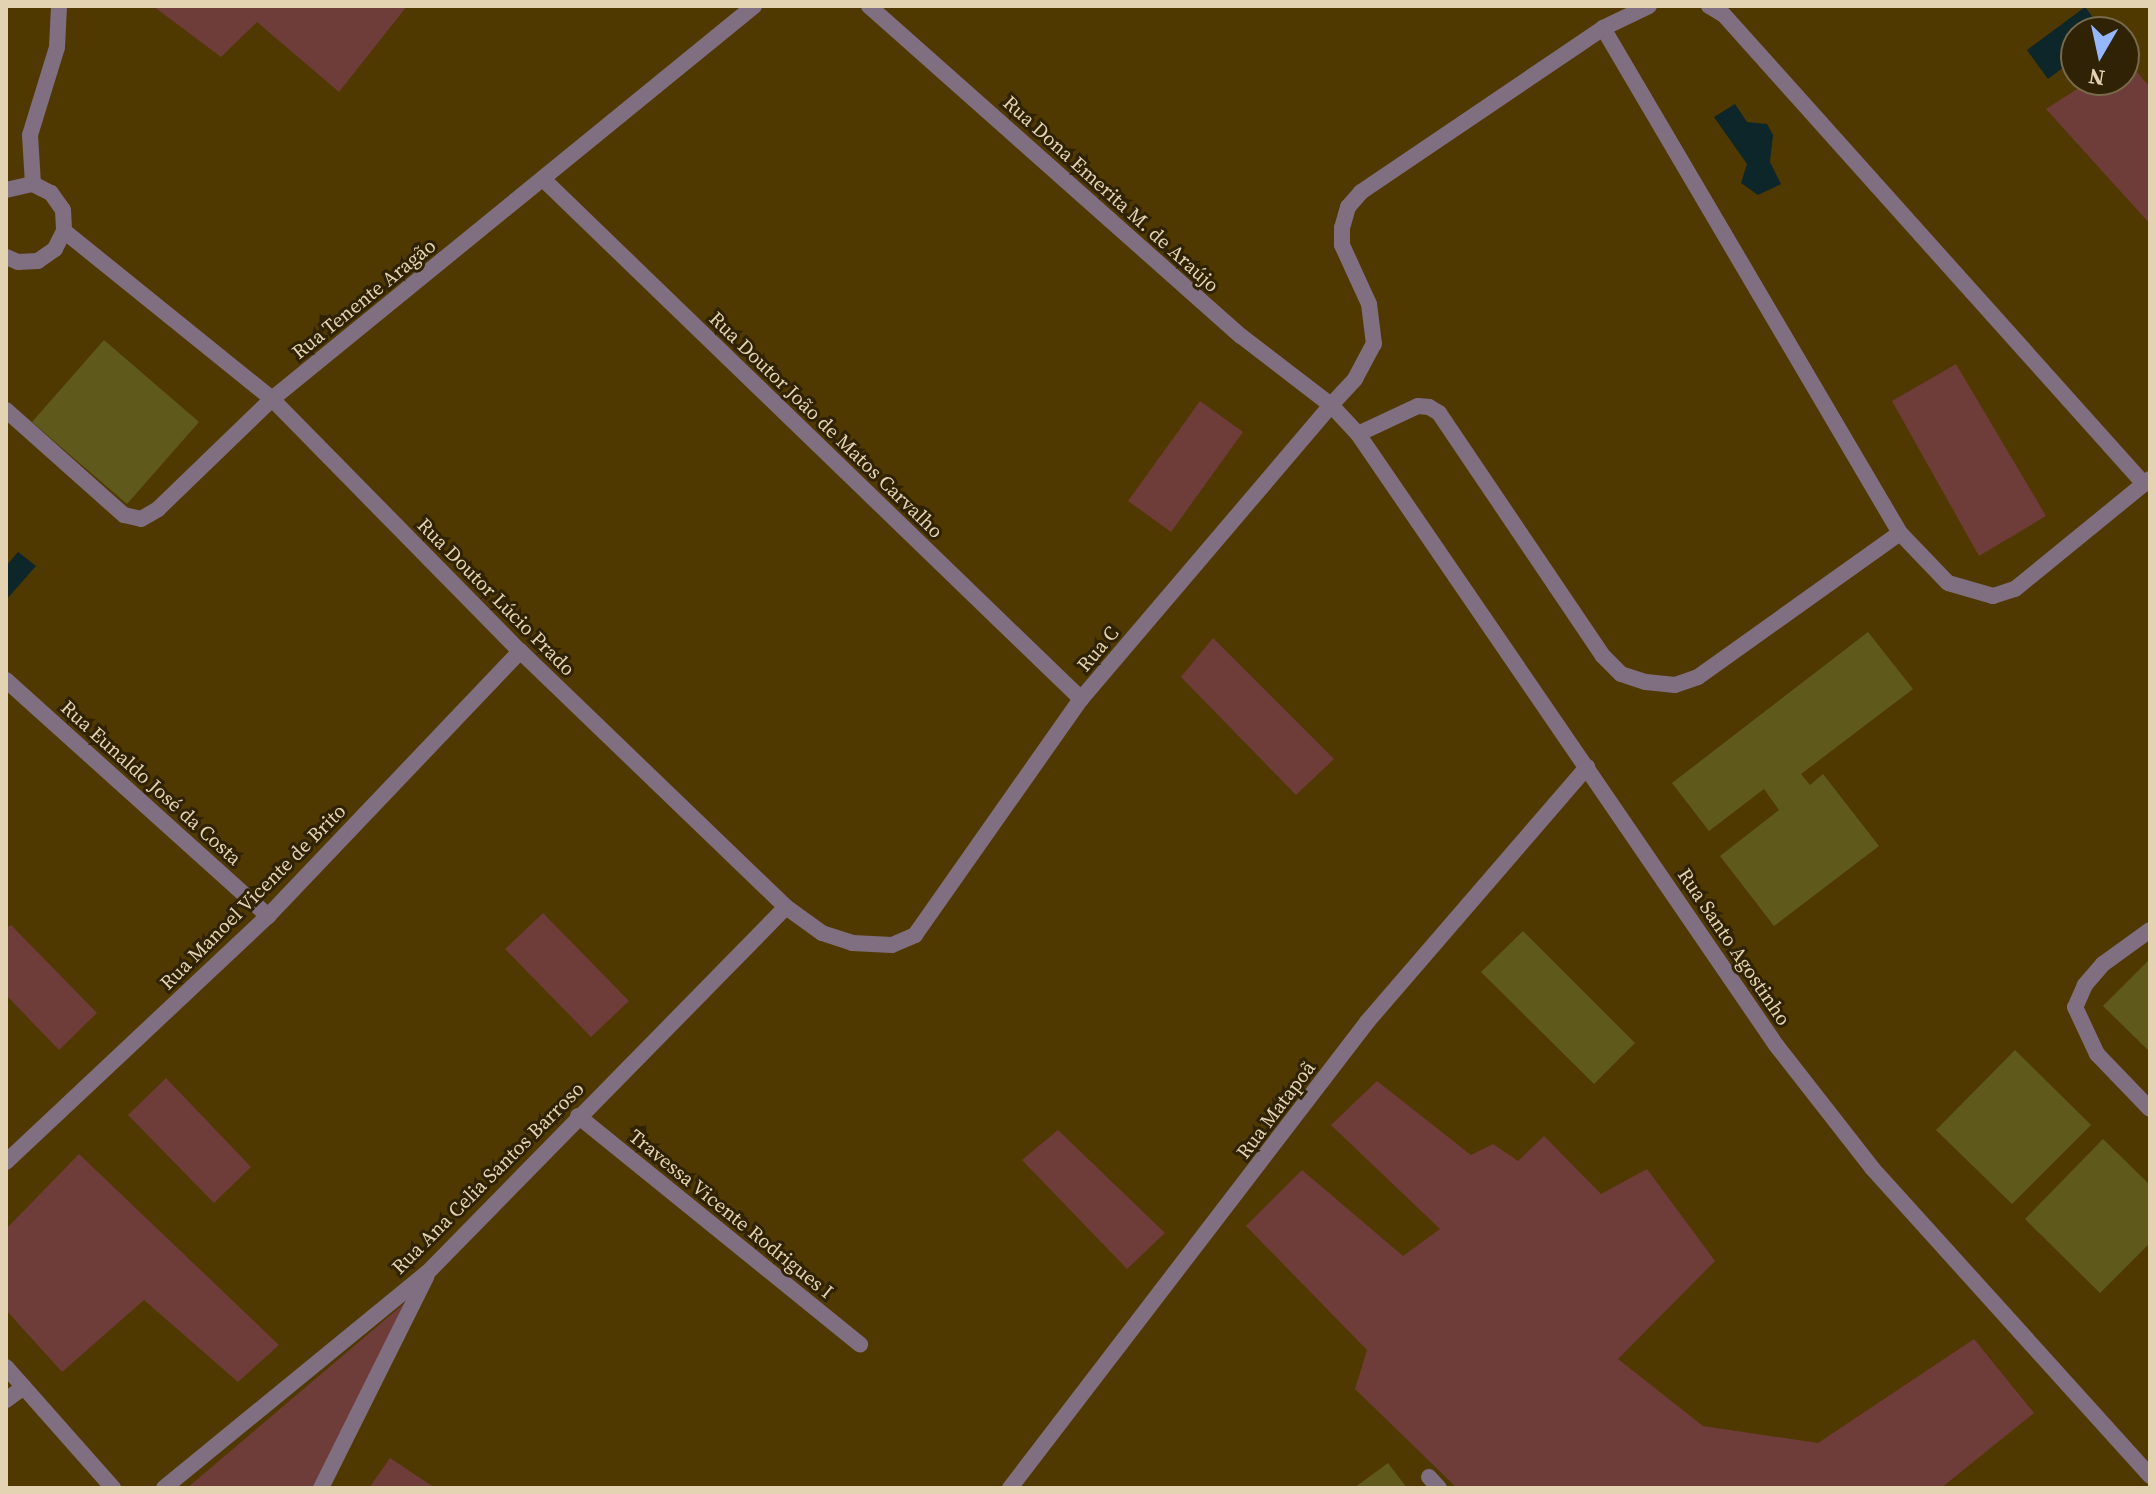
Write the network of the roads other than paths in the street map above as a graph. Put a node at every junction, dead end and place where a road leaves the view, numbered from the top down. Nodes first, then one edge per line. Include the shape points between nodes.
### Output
1 (59, 6) edge
2 (754, 6) edge
3 (869, 6) edge
4 (1649, 6) edge
5 (1709, 6) edge
6 (1603, 28) junction
7 (544, 180) junction
8 (33, 184) junction
9 (6, 190) edge
10 (64, 231) junction
11 (6, 257) edge
12 (272, 399) junction
13 (1331, 405) junction
14 (6, 410) edge
15 (1358, 434) junction
16 (2147, 481) edge
17 (1900, 533) junction
18 (520, 651) junction
19 (6, 680) edge
20 (1081, 699) junction
21 (1587, 767) junction
22 (786, 907) junction
23 (268, 916) junction
24 (2150, 930) edge
25 (915, 935) joint
26 (2150, 1109) edge
27 (578, 1116) junction
28 (6, 1162) edge
29 (428, 1272) junction
30 (860, 1344) dead end
31 (6, 1367) edge
32 (24, 1387) junction
33 (6, 1400) edge
34 (2150, 1476) edge
35 (113, 1488) edge
36 (164, 1488) edge
37 (321, 1488) edge
38 (1010, 1488) edge

1 - 8 street via 57,47 30,135
2 - 7 street, Rua Tenente Aragão
3 - 13 street, Rua Dona Emerita M. de Araújo via 1241,336
4 - 6 street, Rua C
5 - 16 street via 1735,27
6 - 13 street, Rua C via 1361,192 1348,207 1342,245 1369,304 1374,344 1355,379
6 - 17 street
7 - 12 street, Rua Tenente Aragão
7 - 20 street, Rua Doutor João de Matos Carvalho
8 - 9 street
8 - 10 street via 51,193 63,210
10 - 11 street via 55,249 38,261
10 - 12 street, Rua Doutor Lúcio Prado
12 - 14 street, Rua Tenente Aragão via 158,509 141,519 124,515
12 - 18 street, Rua Doutor Lúcio Prado
13 - 15 street, Rua Santo Agostinho
13 - 20 street, Rua C
15 - 17 street via 1418,406 1439,413 1602,655 1621,674 1646,682 1675,685 1698,677
15 - 21 street, Rua Santo Agostinho
16 - 17 street via 2015,589 1993,596 1948,583
18 - 22 street, Rua Doutor Lúcio Prado
18 - 23 street, Rua Manoel Vicente de Brito
19 - 23 street, Rua Eunaldo José da Costa
20 - 25 street, Rua C
21 - 34 street, Rua Santo Agostinho via 1776,1045 1872,1168
21 - 38 street, Rua Matapoã via 1367,1022
22 - 25 street, Rua Doutor Lúcio Prado via 822,933 852,943 892,945
22 - 27 street, Rua Ana Celia Santos Barroso
23 - 28 street, Rua Manoel Vicente de Brito
24 - 26 street via 2103,964 2075,1007 2097,1054
27 - 29 street, Rua Ana Celia Santos Barroso
27 - 30 street, Travessa Vicente Rodrigues I
29 - 36 street, Rua Ana Celia Santos Barroso
29 - 37 street
31 - 32 street
32 - 33 street
32 - 35 street

